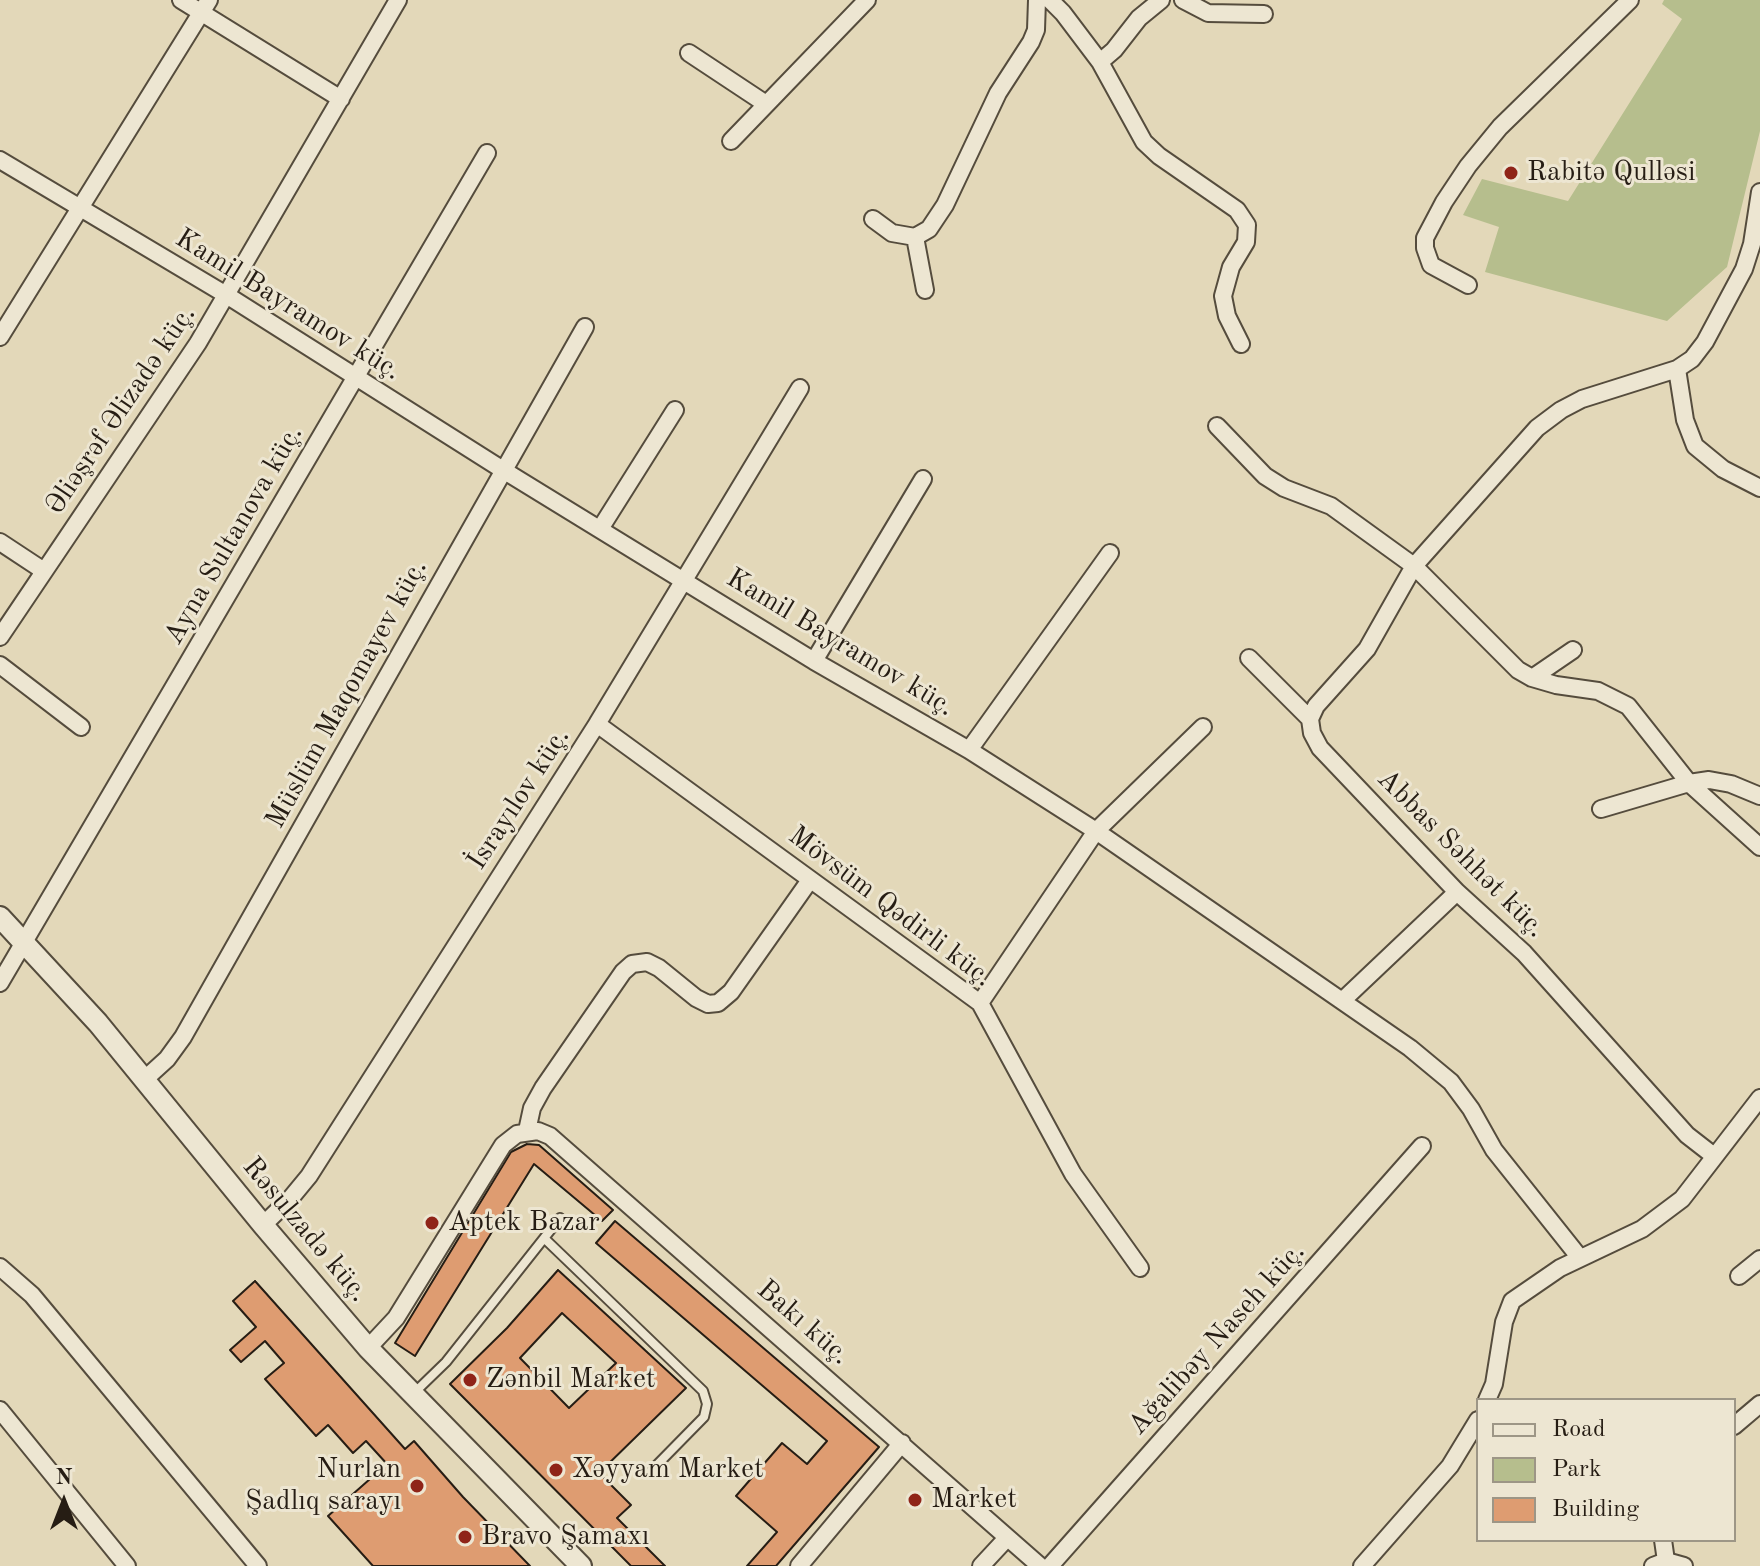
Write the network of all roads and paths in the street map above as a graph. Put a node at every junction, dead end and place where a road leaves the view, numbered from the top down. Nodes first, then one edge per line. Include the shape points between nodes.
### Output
1 (181, 0) edge
2 (398, 0) edge
3 (867, 0) edge
4 (1037, 0) edge
5 (1050, 0) edge
6 (1161, 0) edge
7 (1183, 0) edge
8 (1630, 0) edge
9 (205, 7) edge
10 (1264, 14) dead end
11 (689, 53) dead end
12 (1100, 62) junction
13 (341, 99) junction
14 (766, 104) junction
15 (731, 141) dead end
16 (487, 153) dead end
17 (0, 160) edge
18 (1760, 192) edge
19 (80, 209) junction
20 (873, 219) dead end
21 (915, 237) junction
22 (1468, 285) dead end
23 (925, 290) dead end
24 (228, 296) junction
25 (585, 327) dead end
26 (0, 337) edge
27 (1241, 344) dead end
28 (1677, 369) junction
29 (357, 377) junction
30 (800, 388) dead end
31 (675, 410) dead end
32 (1217, 426) dead end
33 (503, 470) junction
34 (923, 479) dead end
35 (1760, 488) edge
36 (600, 529) junction
37 (0, 542) edge
38 (1110, 553) dead end
39 (1414, 566) junction
40 (44, 571) junction
41 (683, 579) junction
42 (0, 637) edge
43 (1573, 650) dead end
44 (1249, 658) dead end
45 (814, 661) junction
46 (0, 665) edge
47 (1532, 678) junction
48 (1310, 719) junction
49 (597, 724) junction
50 (81, 727) dead end
51 (1203, 727) dead end
52 (969, 750) junction
53 (1689, 783) junction
54 (1760, 796) edge
55 (1601, 809) dead end
56 (1096, 831) junction
57 (1760, 847) edge
58 (810, 880) junction
59 (1457, 892) junction
60 (0, 917) edge
61 (25, 942) junction
62 (0, 983) edge
63 (1342, 1001) junction
64 (980, 1003) junction
65 (145, 1079) junction
66 (1760, 1098) edge
67 (527, 1131) junction
68 (1422, 1146) dead end
69 (1714, 1156) junction
70 (560, 1218) dead end
71 (263, 1225) junction
72 (545, 1239) junction
73 (1580, 1258) junction
74 (1760, 1259) edge
75 (0, 1267) edge
76 (1140, 1268) dead end
77 (1739, 1276) dead end
78 (368, 1348) junction
79 (412, 1395) junction
80 (1488, 1398) edge
81 (1760, 1404) edge
82 (0, 1410) edge
83 (1476, 1423) edge
84 (1736, 1424) edge
85 (902, 1443) junction
86 (649, 1473) dead end
87 (1007, 1538) junction
88 (1663, 1542) edge
89 (1660, 1564) edge
90 (127, 1566) edge
91 (258, 1566) edge
92 (581, 1566) edge
93 (799, 1566) edge
94 (981, 1566) edge
95 (1040, 1566) edge
96 (1050, 1566) edge
97 (1362, 1566) edge
98 (1684, 1566) edge

1 - 9 street
2 - 13 street, Əliəşrəf Əlizadə küç.
3 - 14 street
4 - 21 street via 1031,42 998,93 945,205 929,229
5 - 12 street
6 - 12 street
7 - 10 street via 1208,13
8 - 22 street via 1500,127 1444,202 1425,248 1431,265
9 - 13 street
9 - 19 street
11 - 14 street
12 - 27 street via 1144,142 1237,210 1247,225 1246,242 1231,267 1223,296
13 - 24 street, Əliəşrəf Əlizadə küç.
14 - 15 street
16 - 29 street, Ayna Sultanova küç.
17 - 19 street, Kamil Bayramov küç.
18 - 28 street via 1744,269 1705,342
19 - 24 street, Kamil Bayramov küç.
19 - 26 street
20 - 21 street via 892,233
21 - 23 street
24 - 29 street, Kamil Bayramov küç.
24 - 40 street, Əliəşrəf Əlizadə küç.
25 - 33 street, Müslüm Maqomayev küç.
28 - 35 street via 1695,446 1723,469
28 - 39 street via 1561,410 1537,428
29 - 33 street, Kamil Bayramov küç.
29 - 61 street, Ayna Sultanova küç.
30 - 41 street, İsrayılov küç.
31 - 36 street
32 - 39 street via 1265,476 1331,506
33 - 36 street, Kamil Bayramov küç.
33 - 65 street, Müslüm Maqomayev küç. via 183,1037
34 - 45 street
36 - 41 street, Kamil Bayramov küç.
37 - 40 street
38 - 52 street
39 - 47 street
39 - 48 street via 1367,649
40 - 42 street, Əliəşrəf Əlizadə küç.
41 - 45 street, Kamil Bayramov küç.
41 - 49 street, İsrayılov küç.
43 - 47 street
44 - 48 street
45 - 52 street, Kamil Bayramov küç.
46 - 50 street
47 - 53 street via 1598,691 1628,706
48 - 59 street, Abbas Səhhət küç. via 1320,748
49 - 58 street, Mövsüm Qədirli küç.
49 - 71 street, İsrayılov küç. via 309,1176
51 - 56 street
52 - 56 street, Kamil Bayramov küç.
53 - 54 street via 1731,784
53 - 55 street
53 - 57 street
56 - 63 street, Kamil Bayramov küç.
56 - 64 street
58 - 64 street, Mövsüm Qədirli küç.
58 - 67 street via 718,1003 696,998 647,962 632,964 543,1088
59 - 63 street
59 - 69 street, Abbas Səhhət küç. via 1524,953 1687,1135
60 - 61 street, Rəsulzadə küç.
61 - 62 street, Ayna Sultanova küç.
61 - 65 street, Rəsulzadə küç.
63 - 73 street, Kamil Bayramov küç. via 1451,1082 1494,1150
64 - 76 street, Mövsüm Qədirli küç. via 1073,1174
65 - 71 street, Rəsulzadə küç.
66 - 69 street
67 - 78 street via 503,1145 396,1318
67 - 85 street, Bakı küç. via 550,1136
68 - 96 street, Ağalibəy Naseh küç.
69 - 73 street via 1682,1199 1665,1212 1642,1229
70 - 72 lane
71 - 78 street, Rəsulzadə küç.
72 - 79 lane via 446,1362
72 - 86 lane via 703,1391 704,1417
73 - 80 street via 1512,1301
74 - 77 street
75 - 91 street via 32,1295
78 - 79 street, Rəsulzadə küç.
79 - 92 street, Rəsulzadə küç.
81 - 84 street
82 - 90 street
83 - 97 street via 1450,1466
85 - 87 street, Bakı küç.
85 - 93 street
87 - 94 street
87 - 95 street, Bakı küç.
88 - 89 street
89 - 98 street

